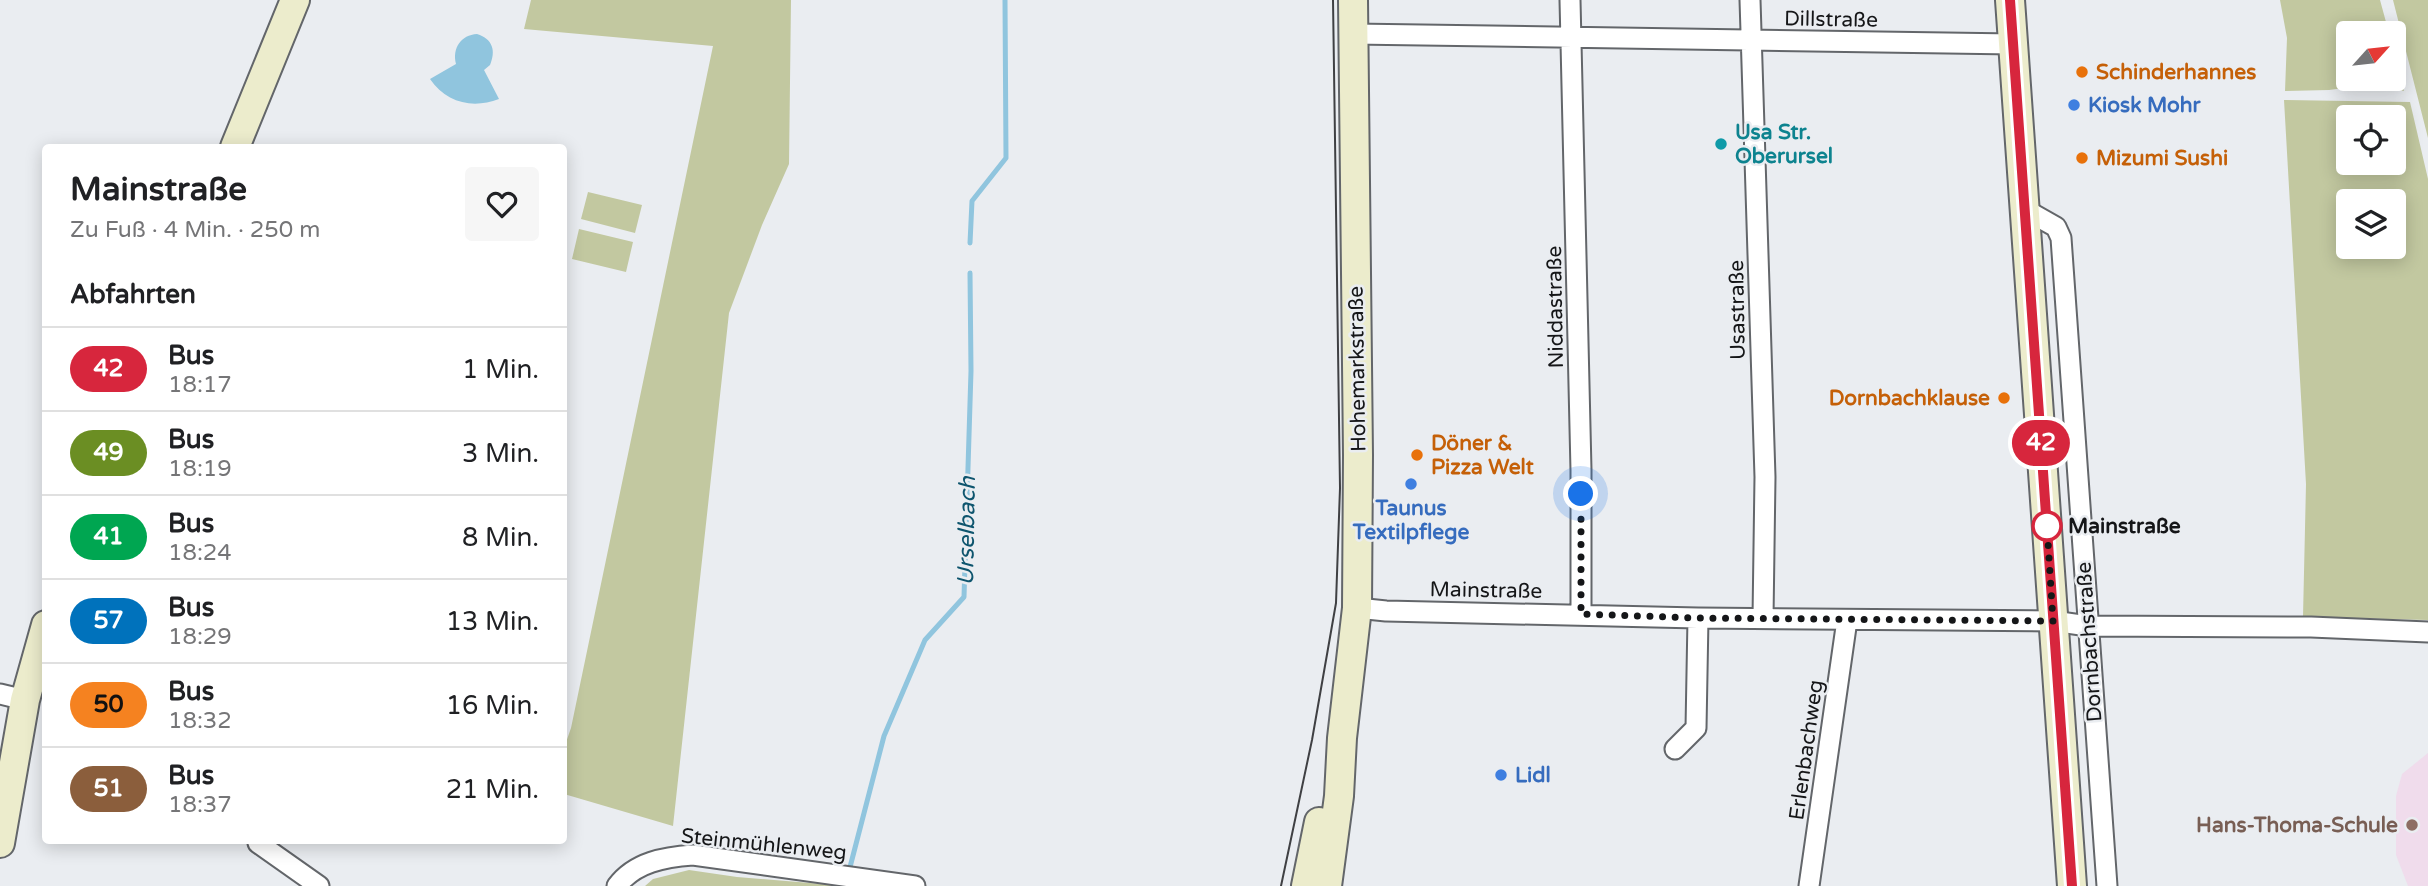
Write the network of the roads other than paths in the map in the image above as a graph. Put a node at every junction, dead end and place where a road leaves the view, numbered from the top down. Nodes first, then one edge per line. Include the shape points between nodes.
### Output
1 (295, 0) edge
2 (1353, 0) edge
3 (1570, 0) edge
4 (1750, 0) edge
5 (2010, 0) edge
6 (1353, 34) junction
7 (1571, 39) junction
8 (1751, 41) junction
9 (2014, 44) junction
10 (236, 144) edge
11 (2024, 209) junction
12 (1357, 608) junction
13 (1581, 614) junction
14 (1698, 618) junction
15 (1763, 618) junction
16 (1847, 620) junction
17 (2053, 621) junction
18 (2088, 626) junction
19 (2428, 632) edge
20 (42, 634) edge
21 (13, 697) edge
22 (1342, 738) junction
23 (1675, 749) dead end
24 (0, 843) edge
25 (259, 844) edge
26 (319, 886) edge
27 (617, 886) edge
28 (915, 886) edge
29 (1306, 886) edge
30 (1328, 886) edge
31 (1809, 886) edge
32 (2072, 886) edge
33 (2107, 886) edge

1 - 10 street
2 - 6 street, Hohemarkstraße
3 - 7 street, Niddastraße
4 - 8 street, Usastraße
5 - 9 street, Dornbachstraße
6 - 7 street, Dillstraße
6 - 12 street, Hohemarkstraße
7 - 8 street, Dillstraße
7 - 13 street, Niddastraße
8 - 9 street, Dillstraße
8 - 15 street, Usastraße via 1765,477
9 - 11 street, Dornbachstraße
11 - 17 street, Dornbachstraße
11 - 18 street, Dornbachstraße via 2056,227 2061,238
12 - 13 street, Mainstraße
12 - 22 street, Hohemarkstraße
13 - 14 street, Mainstraße
14 - 15 street, Mainstraße
14 - 23 street via 1696,728
15 - 16 street, Mainstraße
16 - 17 street, Mainstraße
16 - 31 street, Erlenbachweg
17 - 18 street, Mainstraße
17 - 32 street, Dornbachstraße
18 - 19 street, Mainstraße
18 - 33 street, Dornbachstraße
20 - 21 street
21 - 24 street
22 - 29 street, Hohemarkstraße
22 - 30 street, Hohemarkstraße
25 - 26 street
27 - 28 street, Steinmühlenweg via 644,864 693,855

